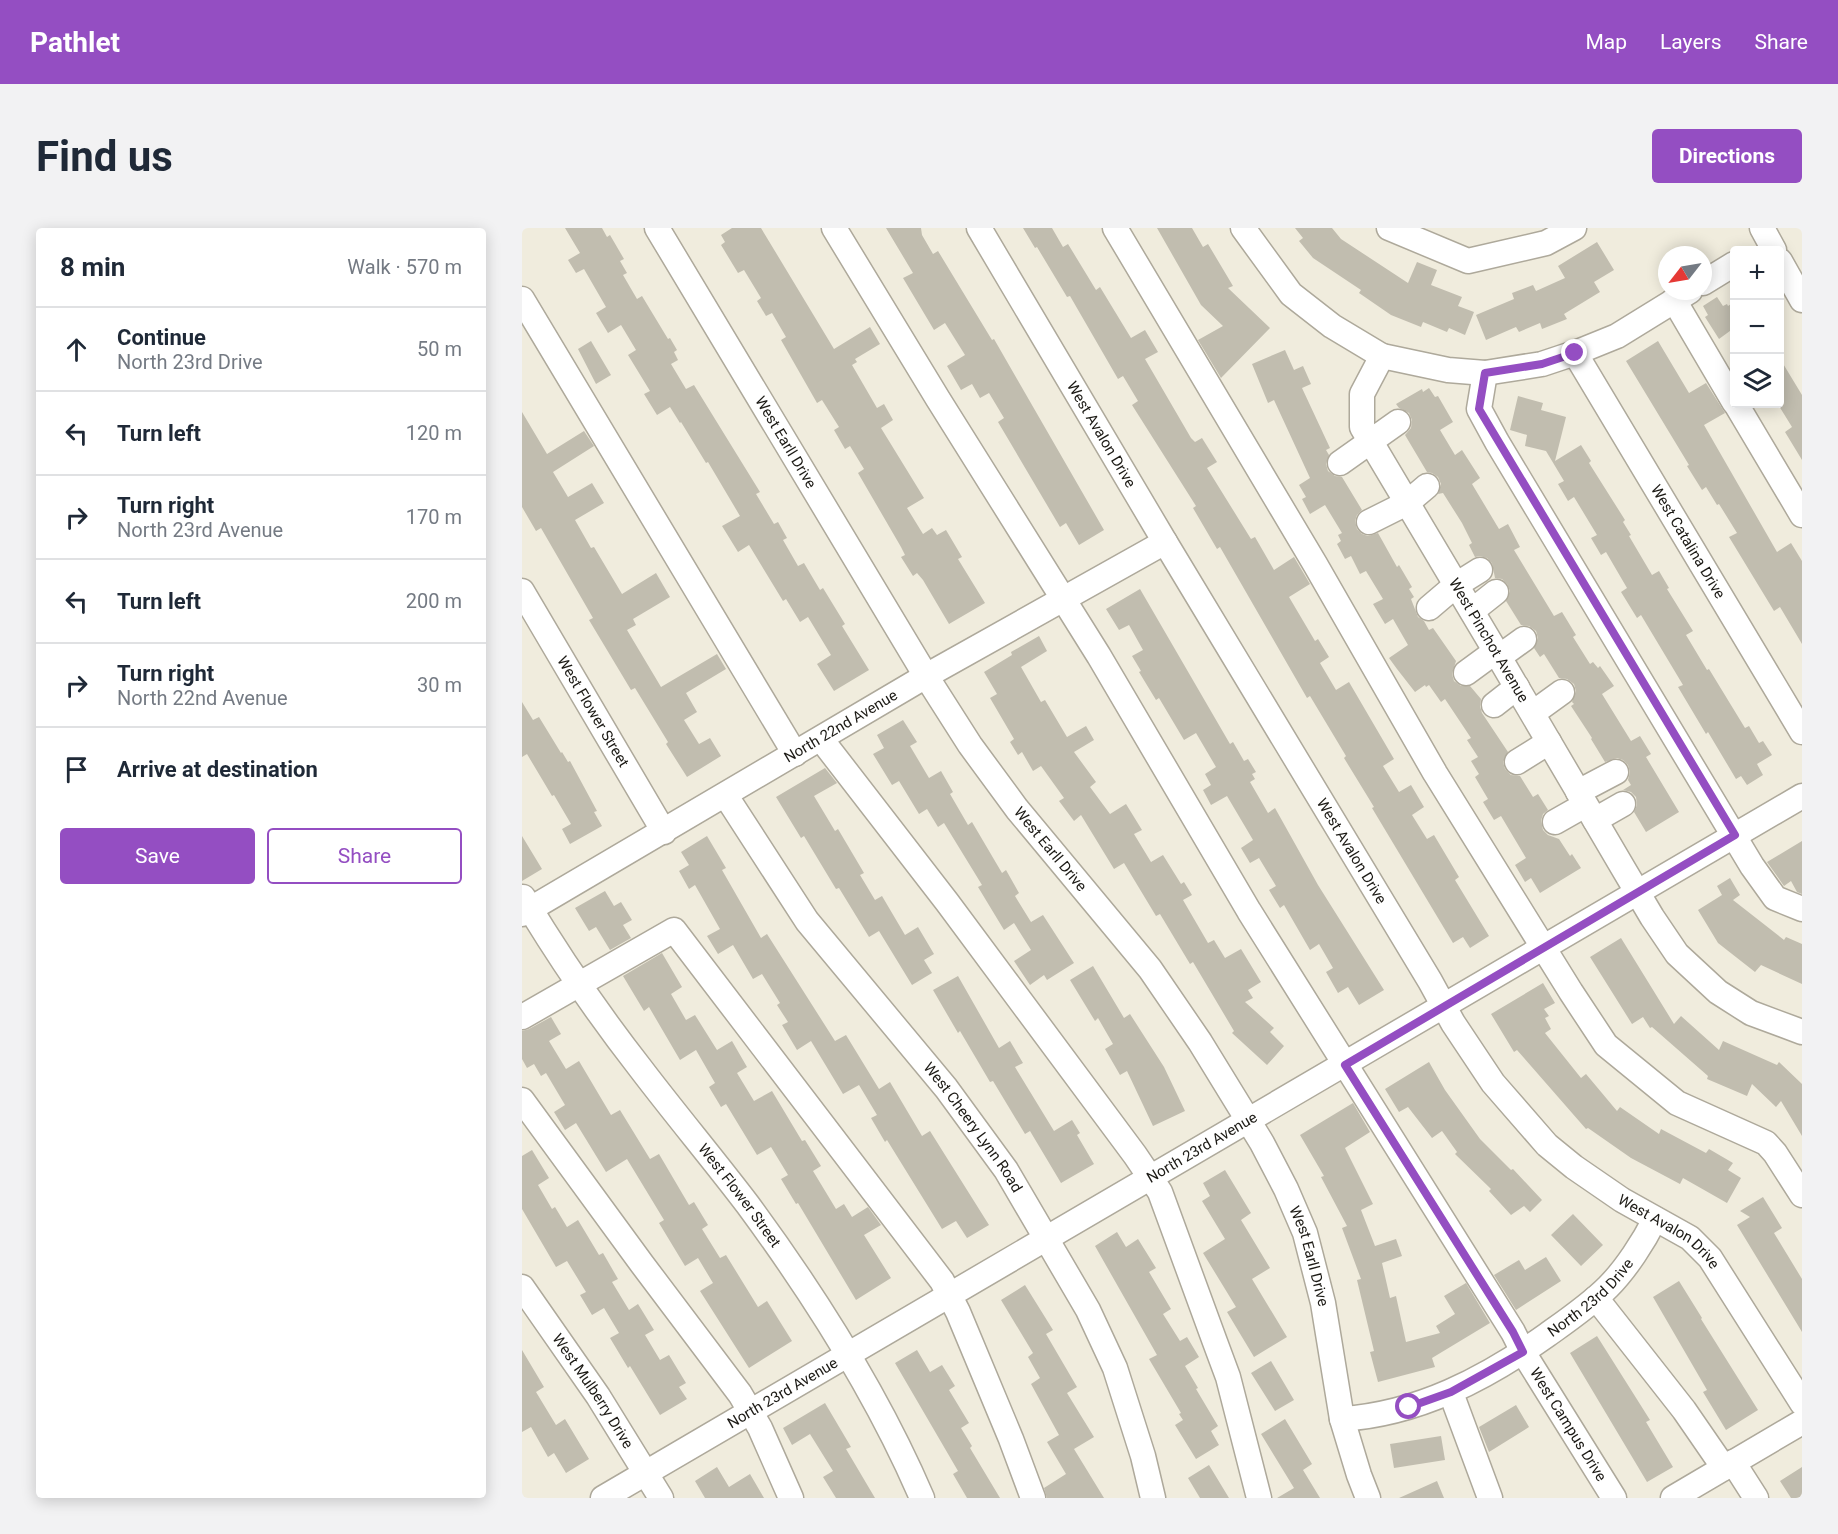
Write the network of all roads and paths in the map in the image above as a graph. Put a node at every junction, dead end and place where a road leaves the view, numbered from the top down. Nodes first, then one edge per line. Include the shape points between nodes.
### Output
1 (657, 228) edge
2 (834, 228) edge
3 (979, 228) edge
4 (1115, 228) edge
5 (1243, 228) edge
6 (1389, 228) edge
7 (1574, 228) edge
8 (1730, 266) edge
9 (1784, 272) edge
10 (1712, 277) edge
11 (522, 299) edge
12 (1676, 300) edge
13 (1684, 300) edge
14 (1802, 300) edge
15 (1575, 353) junction
16 (1382, 356) junction
17 (1485, 373) junction
18 (1730, 393) edge
19 (1738, 408) edge
20 (1398, 422) dead end
21 (1370, 442) junction
22 (1340, 463) dead end
23 (1427, 486) dead end
24 (1407, 503) junction
25 (1802, 515) edge
26 (1369, 522) dead end
27 (1165, 542) junction
28 (1480, 570) dead end
29 (1456, 585) junction
30 (522, 591) edge
31 (1496, 592) dead end
32 (1063, 599) junction
33 (1428, 608) dead end
34 (1472, 611) junction
35 (1524, 639) dead end
36 (1498, 654) junction
37 (1466, 673) dead end
38 (926, 676) junction
39 (1517, 687) junction
40 (1562, 693) dead end
41 (1494, 705) dead end
42 (1533, 713) junction
43 (1802, 732) edge
44 (821, 739) junction
45 (1549, 742) junction
46 (795, 754) junction
47 (1517, 762) dead end
48 (1616, 772) dead end
49 (726, 796) junction
50 (1802, 796) edge
51 (1623, 804) dead end
52 (1586, 806) junction
53 (1555, 822) dead end
54 (664, 832) junction
55 (1735, 835) junction
56 (1638, 892) junction
57 (525, 906) edge
58 (1802, 909) edge
59 (1544, 947) junction
60 (578, 984) junction
61 (1444, 1005) junction
62 (522, 1017) edge
63 (1802, 1032) edge
64 (1345, 1065) junction
65 (522, 1100) edge
66 (1248, 1121) junction
67 (1150, 1178) junction
68 (1802, 1195) edge
69 (1655, 1219) junction
70 (1046, 1239) junction
71 (522, 1287) edge
72 (950, 1295) junction
73 (1596, 1298) junction
74 (1523, 1352) junction
75 (848, 1354) junction
76 (1451, 1392) junction
77 (1802, 1403) edge
78 (750, 1411) junction
79 (1341, 1419) junction
80 (1802, 1422) edge
81 (1729, 1465) junction
82 (647, 1472) junction
83 (603, 1498) edge
84 (661, 1498) edge
85 (791, 1498) edge
86 (922, 1498) edge
87 (1034, 1498) edge
88 (1154, 1498) edge
89 (1259, 1498) edge
90 (1368, 1498) edge
91 (1490, 1498) edge
92 (1614, 1498) edge
93 (1673, 1498) edge
94 (1755, 1498) edge

1 - 38 street, West Earll Drive
2 - 32 street, West Campus Drive
3 - 27 street, West Avalon Drive
4 - 59 street via 1435,773
5 - 16 street via 1292,294 1332,326
6 - 7 street via 1468,261 1546,243
8 - 10 street
9 - 14 street
11 - 46 street
12 - 15 street via 1617,336
13 - 18 street
15 - 17 street via 1542,364
15 - 43 street, West Catalina Drive
16 - 17 street via 1448,370
16 - 21 street, West Pinchot Avenue via 1362,394 1362,427
17 - 55 street via 1479,409
19 - 25 street
20 - 21 street
21 - 22 street
21 - 24 street, West Pinchot Avenue
23 - 24 street
24 - 26 street
24 - 29 street, West Pinchot Avenue
27 - 32 street, North 22nd Avenue
27 - 61 street, West Avalon Drive
28 - 29 street
29 - 33 street
29 - 34 street, West Pinchot Avenue
30 - 54 street, West Flower Street
31 - 34 street
32 - 38 street, North 22nd Avenue
32 - 64 street, West Campus Drive
34 - 36 street, West Pinchot Avenue
35 - 36 street
36 - 37 street
36 - 39 street, West Pinchot Avenue
38 - 44 street, North 22nd Avenue
38 - 66 street, West Earll Drive via 1017,809 1150,969
39 - 41 street
39 - 42 street, West Pinchot Avenue
40 - 42 street
42 - 45 street, West Pinchot Avenue
44 - 46 street, North 22nd Avenue
44 - 67 street via 947,902
45 - 47 street
45 - 52 street, West Pinchot Avenue
46 - 49 street, North 22nd Avenue
48 - 52 street
49 - 54 street, North 22nd Avenue
49 - 70 street, West Cheery Lynn Road via 807,921 946,1088 1006,1170
50 - 55 street, North 23rd Avenue
51 - 52 street
52 - 53 street
52 - 56 street, West Pinchot Avenue
54 - 57 street, North 22nd Avenue
55 - 56 street, North 23rd Avenue
55 - 58 street via 1775,898
56 - 59 street, North 23rd Avenue
56 - 63 street, West Pinchot Avenue via 1677,954 1718,992 1751,1013
57 - 60 street, West Flower Street
59 - 61 street, North 23rd Avenue
59 - 68 street via 1606,1045 1677,1103 1766,1143
60 - 62 street
60 - 72 street via 674,930
60 - 75 street, West Flower Street via 748,1205
61 - 64 street, North 23rd Avenue
61 - 69 street, West Avalon Drive via 1493,1083 1547,1144 1574,1167
64 - 66 street, North 23rd Avenue
64 - 74 street, West Campus Drive
65 - 78 street
66 - 67 street, North 23rd Avenue
66 - 79 street, West Earll Drive via 1286,1189 1305,1233 1323,1303
67 - 70 street, North 23rd Avenue
67 - 89 street via 1160,1192 1228,1377
69 - 73 street, North 23rd Drive via 1646,1237
69 - 77 street, West Avalon Drive via 1690,1238 1710,1258
70 - 72 street, North 23rd Avenue
70 - 88 street, West Cheery Lynn Road via 1088,1310 1115,1368
71 - 82 street, West Mulberry Drive
72 - 75 street, North 23rd Avenue
72 - 87 street
73 - 74 street, North 23rd Drive
73 - 81 street
74 - 76 street, North 23rd Drive
74 - 92 street, West Campus Drive
75 - 78 street, North 23rd Avenue
75 - 86 street, West Flower Street
76 - 79 street, North 23rd Drive via 1409,1407
76 - 91 street
78 - 82 street, North 23rd Avenue
78 - 85 street
79 - 90 street, West Earll Drive
80 - 81 street
81 - 93 street
81 - 94 street
82 - 83 street, North 23rd Avenue
82 - 84 street, West Mulberry Drive

